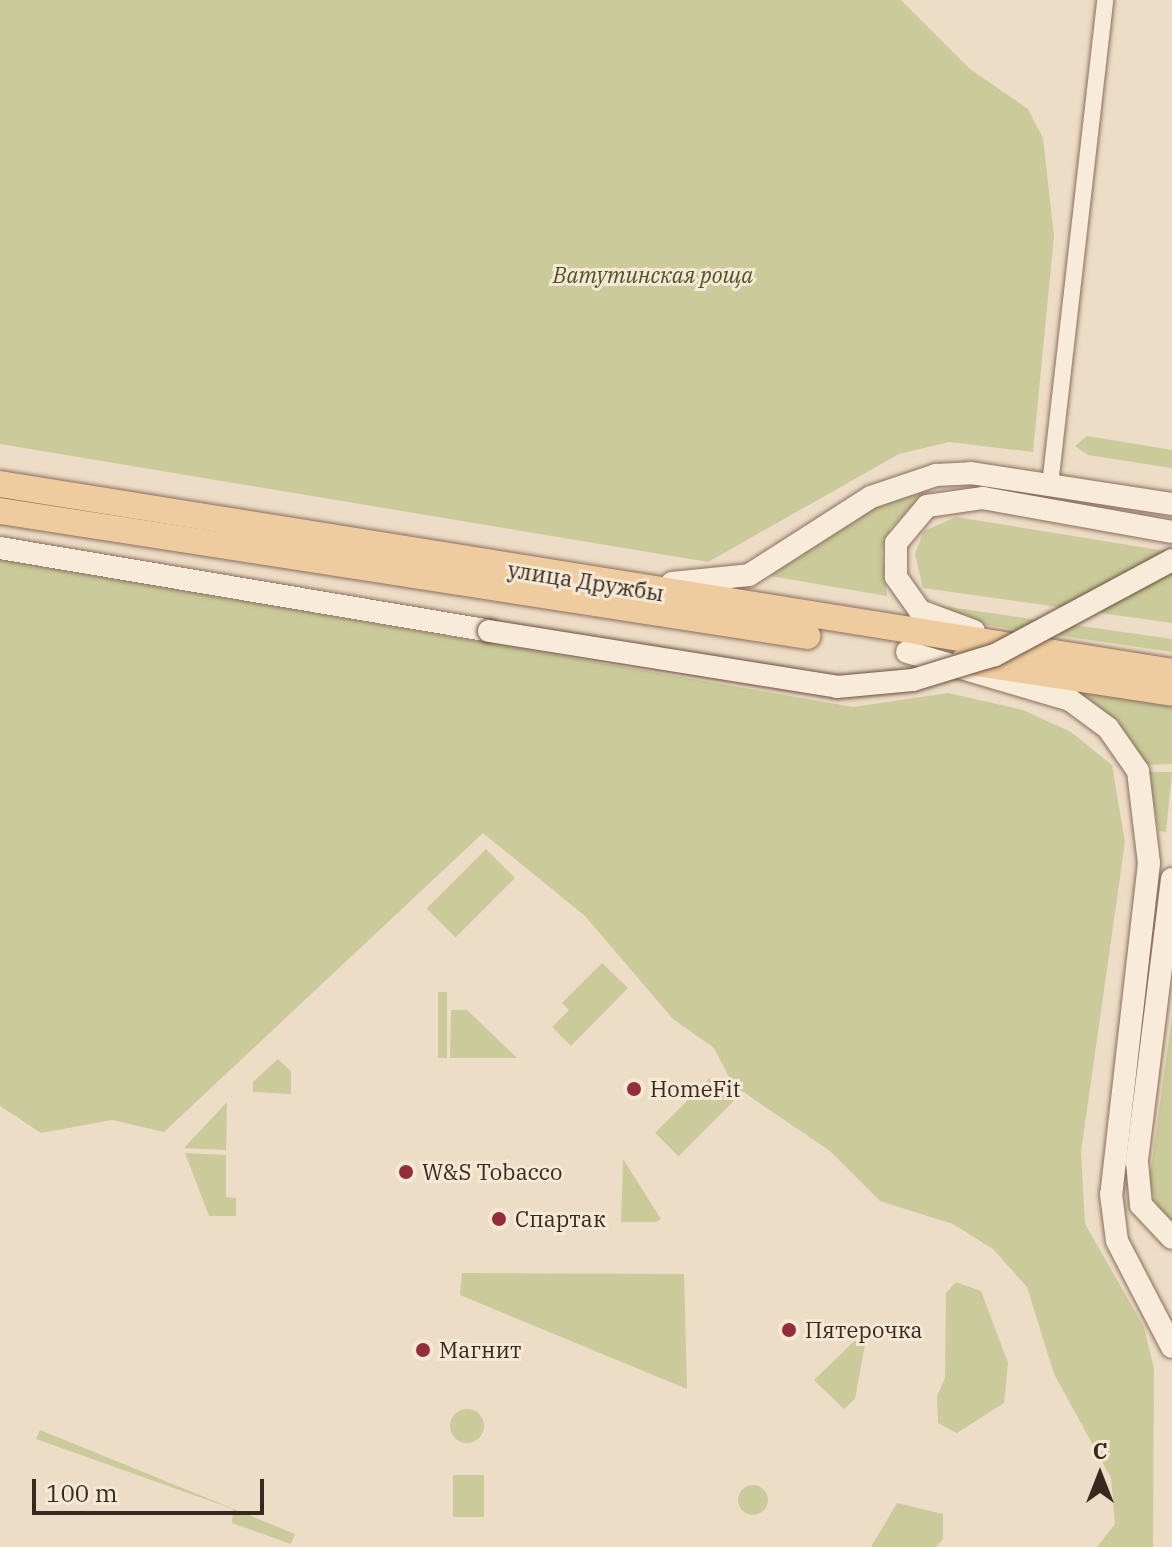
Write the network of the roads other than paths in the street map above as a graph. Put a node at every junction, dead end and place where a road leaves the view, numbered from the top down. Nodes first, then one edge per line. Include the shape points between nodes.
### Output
1 (1105, 0) edge
2 (0, 484) edge
3 (1050, 485) junction
4 (1172, 504) edge
5 (0, 511) edge
6 (1172, 532) edge
7 (0, 548) edge
8 (1172, 560) edge
9 (560, 577) junction
10 (907, 652) junction
11 (1075, 658) junction
12 (1172, 672) edge
13 (1172, 693) edge
14 (1172, 879) edge
15 (1172, 1238) edge
16 (1172, 1347) edge

1 - 3 street
2 - 9 main road, улица Дружбы
3 - 4 main road
3 - 9 main road via 971,473 905,480 779,562 725,581
5 - 10 main road, улица Дружбы
6 - 11 main road via 983,498 942,501 904,528 894,561 901,590 932,618
7 - 8 main road, bridge via 837,687 913,680 995,655
9 - 11 main road, улица Дружбы
10 - 13 main road, улица Дружбы
10 - 16 main road via 1070,700 1108,728 1138,771 1149,863 1111,1194 1117,1241
11 - 12 main road, улица Дружбы
14 - 15 main road via 1137,1162 1141,1205

